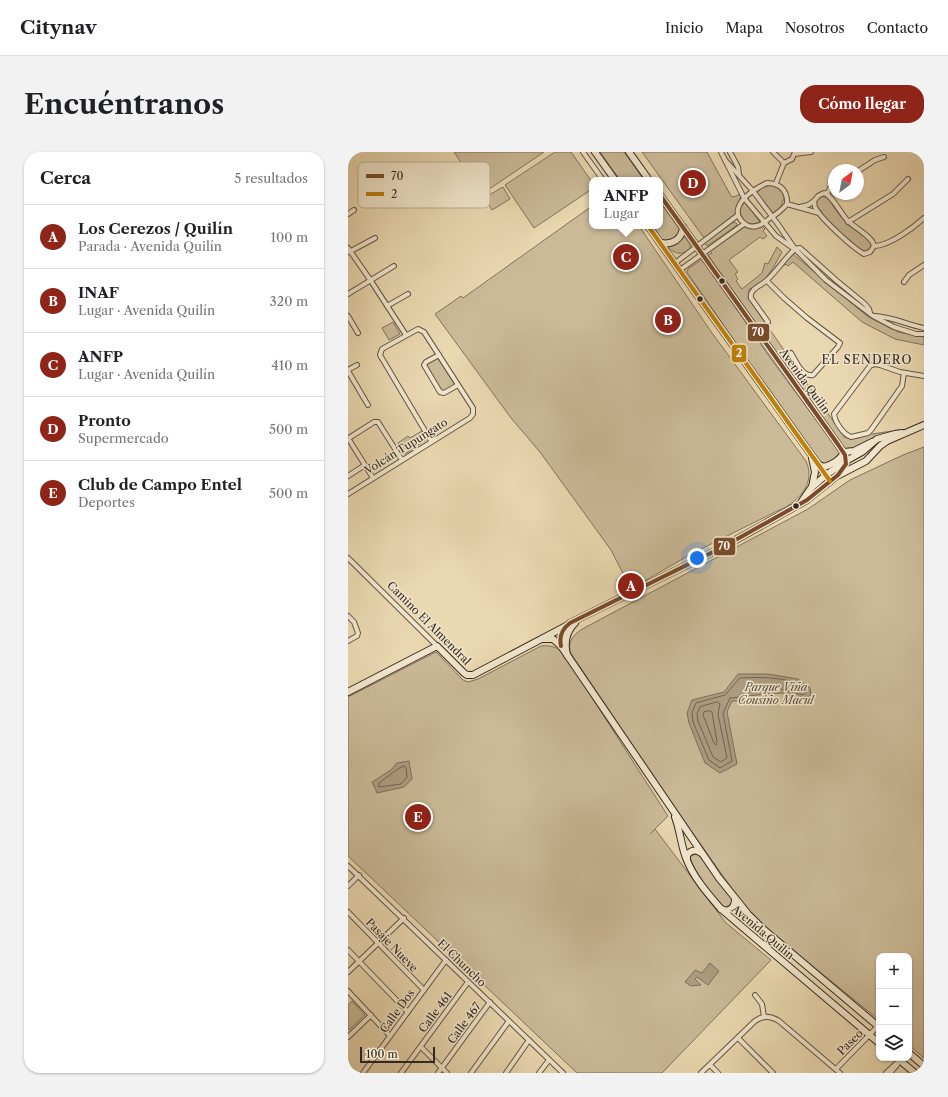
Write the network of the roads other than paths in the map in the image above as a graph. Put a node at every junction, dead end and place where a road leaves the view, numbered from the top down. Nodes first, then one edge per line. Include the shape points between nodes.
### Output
1 (583, 152) edge
2 (595, 152) edge
3 (629, 152) edge
4 (721, 152) edge
5 (730, 152) edge
6 (773, 152) edge
7 (811, 152) edge
8 (795, 153) edge
9 (884, 156) dead end
10 (726, 160) junction
11 (784, 163) junction
12 (864, 167) edge
13 (739, 174) junction
14 (601, 177) edge
15 (613, 177) edge
16 (647, 177) edge
17 (908, 179) dead end
18 (776, 183) junction
19 (753, 191) junction
20 (827, 194) joint
21 (744, 198) junction
22 (663, 199) edge
23 (814, 201) junction
24 (786, 204) junction
25 (800, 207) junction
26 (354, 210) dead end
27 (819, 213) junction
28 (348, 214) edge
29 (738, 215) junction
30 (773, 217) junction
31 (924, 218) edge
32 (848, 222) junction
33 (764, 223) junction
34 (744, 224) junction
35 (683, 227) junction
36 (650, 229) edge
37 (375, 238) dead end
38 (661, 243) junction
39 (874, 246) junction
40 (697, 247) junction
41 (795, 249) junction
42 (349, 251) edge
43 (702, 254) junction
44 (675, 262) junction
45 (924, 265) edge
46 (394, 266) dead end
47 (680, 270) junction
48 (371, 280) junction
49 (767, 280) junction
50 (904, 282) dead end
51 (348, 294) edge
52 (408, 294) dead end
53 (387, 306) junction
54 (872, 314) junction
55 (348, 316) edge
56 (768, 322) dead end
57 (924, 328) edge
58 (358, 332) dead end
59 (924, 334) edge
60 (406, 335) junction
61 (791, 353) dead end
62 (439, 355) junction
63 (357, 365) dead end
64 (348, 371) edge
65 (904, 373) junction
66 (924, 376) edge
67 (458, 385) junction
68 (368, 405) dead end
69 (924, 425) edge
70 (902, 433) junction
71 (348, 438) edge
72 (877, 439) junction
73 (431, 441) junction
74 (809, 451) junction
75 (844, 452) junction
76 (402, 460) junction
77 (846, 461) junction
78 (365, 465) junction
79 (819, 465) junction
80 (826, 475) junction
81 (838, 475) junction
82 (348, 476) edge
83 (373, 478) junction
84 (830, 481) junction
85 (811, 488) junction
86 (348, 494) edge
87 (798, 505) junction
88 (348, 558) edge
89 (348, 616) edge
90 (579, 620) junction
91 (566, 626) junction
92 (552, 634) junction
93 (543, 639) junction
94 (563, 639) junction
95 (348, 641) edge
96 (437, 646) junction
97 (561, 646) junction
98 (569, 658) junction
99 (348, 692) edge
100 (671, 809) junction
101 (703, 854) junction
102 (687, 860) junction
103 (348, 866) edge
104 (358, 875) junction
105 (348, 886) edge
106 (735, 899) junction
107 (721, 909) junction
108 (348, 912) edge
109 (404, 918) junction
110 (378, 943) junction
111 (348, 950) edge
112 (446, 960) junction
113 (359, 961) junction
114 (348, 972) edge
115 (468, 982) junction
116 (424, 990) junction
117 (348, 991) edge
118 (755, 995) dead end
119 (352, 996) junction
120 (348, 1000) edge
121 (490, 1002) junction
122 (408, 1012) junction
123 (371, 1015) junction
124 (764, 1017) junction
125 (509, 1021) junction
126 (876, 1025) edge
127 (876, 1029) edge
128 (870, 1035) junction
129 (390, 1036) junction
130 (348, 1037) edge
131 (738, 1038) junction
132 (529, 1040) junction
133 (876, 1040) edge
134 (421, 1046) junction
135 (912, 1056) edge
136 (549, 1060) junction
137 (898, 1061) edge
138 (710, 1065) junction
139 (924, 1066) edge
140 (442, 1068) junction
141 (836, 1069) junction
142 (363, 1073) edge
143 (401, 1073) edge
144 (438, 1073) edge
145 (447, 1073) edge
146 (472, 1073) edge
147 (506, 1073) edge
148 (539, 1073) edge
149 (563, 1073) edge
150 (701, 1073) edge
151 (718, 1073) edge
152 (773, 1073) edge
153 (840, 1073) edge
154 (886, 1073) edge
155 (890, 1073) edge
156 (915, 1073) edge

1 - 14 street
2 - 15 main road
3 - 16 main road
4 - 10 street
5 - 13 street
6 - 11 street
7 - 8 street
8 - 11 street
9 - 12 street
10 - 13 street
10 - 21 street
11 - 18 street
13 - 19 street
17 - 32 street via 893,194
18 - 19 street via 767,183
18 - 24 street via 785,191
19 - 21 street
19 - 30 street
20 - 23 street via 821,194
20 - 32 street
21 - 29 street via 738,207
21 - 33 street
22 - 35 main road, Avenida Quilín
23 - 25 street
23 - 27 street
24 - 25 street
24 - 30 street
25 - 27 street
26 - 28 street
27 - 39 street via 860,252 870,252
29 - 34 street
29 - 40 street
30 - 33 street
30 - 41 street
31 - 39 street via 890,241
32 - 39 street via 871,239
33 - 34 street via 753,227
33 - 41 street via 776,236
34 - 43 street
35 - 38 main road via 677,240 669,244
35 - 40 main road, Avenida Quilín
36 - 38 main road
37 - 42 street
38 - 44 main road
40 - 43 main road, Avenida Quilín
40 - 44 street
41 - 49 street
41 - 54 street via 826,280
42 - 48 street
43 - 47 street
43 - 75 main road, Avenida Quilín
44 - 47 main road
45 - 50 street via 909,275
46 - 48 street
47 - 74 main road
48 - 51 street
48 - 53 street
49 - 56 street via 750,295
49 - 61 street via 807,318 840,343 813,375 809,376
52 - 53 street
53 - 60 street
54 - 57 street
54 - 59 street via 894,327
55 - 58 street
60 - 62 street via 420,329
60 - 73 street via 383,348 380,357
62 - 67 street
62 - 67 street via 424,365 440,392 444,394
63 - 64 street
64 - 68 street
65 - 65 street via 902,386 871,430 868,433 847,436 834,419 834,414 870,366 880,365
65 - 66 street
67 - 73 street, Volcán Tupungato via 473,408 473,413 470,418
69 - 70 main road
70 - 72 main road
70 - 81 main road via 884,443 866,461
71 - 76 street via 377,422
71 - 78 street
72 - 75 main road via 852,452
72 - 77 main road
73 - 76 street, Volcán Tupungato
74 - 79 main road
74 - 85 main road via 814,472
75 - 77 main road, Avenida Quilín
75 - 79 main road via 842,458 828,466
76 - 83 street, Volcán Tupungato
77 - 80 main road
77 - 81 main road
78 - 82 street
78 - 83 street
79 - 80 main road
80 - 84 main road
80 - 85 main road
81 - 84 main road
83 - 86 street, Volcán Tupungato
84 - 87 main road
85 - 87 main road
87 - 90 main road via 723,547
88 - 96 street, Camino El Almendral
89 - 95 street via 358,632 357,636
90 - 91 main road
90 - 94 main road
91 - 92 main road, Camino El Almendral
91 - 94 main road
92 - 93 main road, Camino El Almendral
92 - 94 main road
93 - 96 main road, Camino El Almendral via 470,675 464,673
93 - 97 main road via 553,639
94 - 97 main road, Avenida Quilín
94 - 98 main road, Avenida Quilín
96 - 99 main road
97 - 98 main road, Avenida Quilín
98 - 100 main road, Avenida Quilín
100 - 101 main road, Avenida Quilín
100 - 102 main road, Avenida Quilín via 680,831
101 - 102 main road via 697,850 692,851 687,855
101 - 106 main road, Avenida Quilín
102 - 107 main road, Avenida Quilín via 697,879
103 - 104 street, El Chuncho
104 - 105 street
104 - 109 street, El Chuncho
106 - 107 main road via 730,910
106 - 126 main road, Avenida Quilín via 762,928
107 - 128 main road, Avenida Quilín
108 - 110 street, Pasaje Nueve
109 - 110 street
109 - 112 street, El Chuncho
110 - 113 street
110 - 116 street, Pasaje Nueve
111 - 113 street
112 - 115 street, El Chuncho
112 - 116 street, Calle Dos
113 - 114 street
113 - 122 street
115 - 121 street, El Chuncho
115 - 134 street, Calle 461
116 - 122 street, Calle Dos
117 - 119 street
118 - 124 street via 762,1004
119 - 120 street
119 - 123 street
121 - 125 street, El Chuncho
121 - 140 street, Calle 467
122 - 129 street, Calle Dos
123 - 129 street
123 - 130 street
124 - 131 street via 755,1021
124 - 141 street via 777,1019
125 - 132 street, El Chuncho
125 - 146 street
127 - 128 street, Paseo
128 - 133 main road, Avenida Quilín
128 - 141 street, Paseo
129 - 142 street, Calle Dos
131 - 138 street
131 - 152 street
132 - 136 street, El Chuncho
132 - 147 street
134 - 140 street
134 - 143 street, Calle 461
135 - 139 main road
136 - 148 street
136 - 149 street, El Chuncho
137 - 154 street
137 - 155 street
137 - 156 main road
138 - 150 street
138 - 151 street
140 - 144 street, Calle 467
140 - 145 street
141 - 153 street

